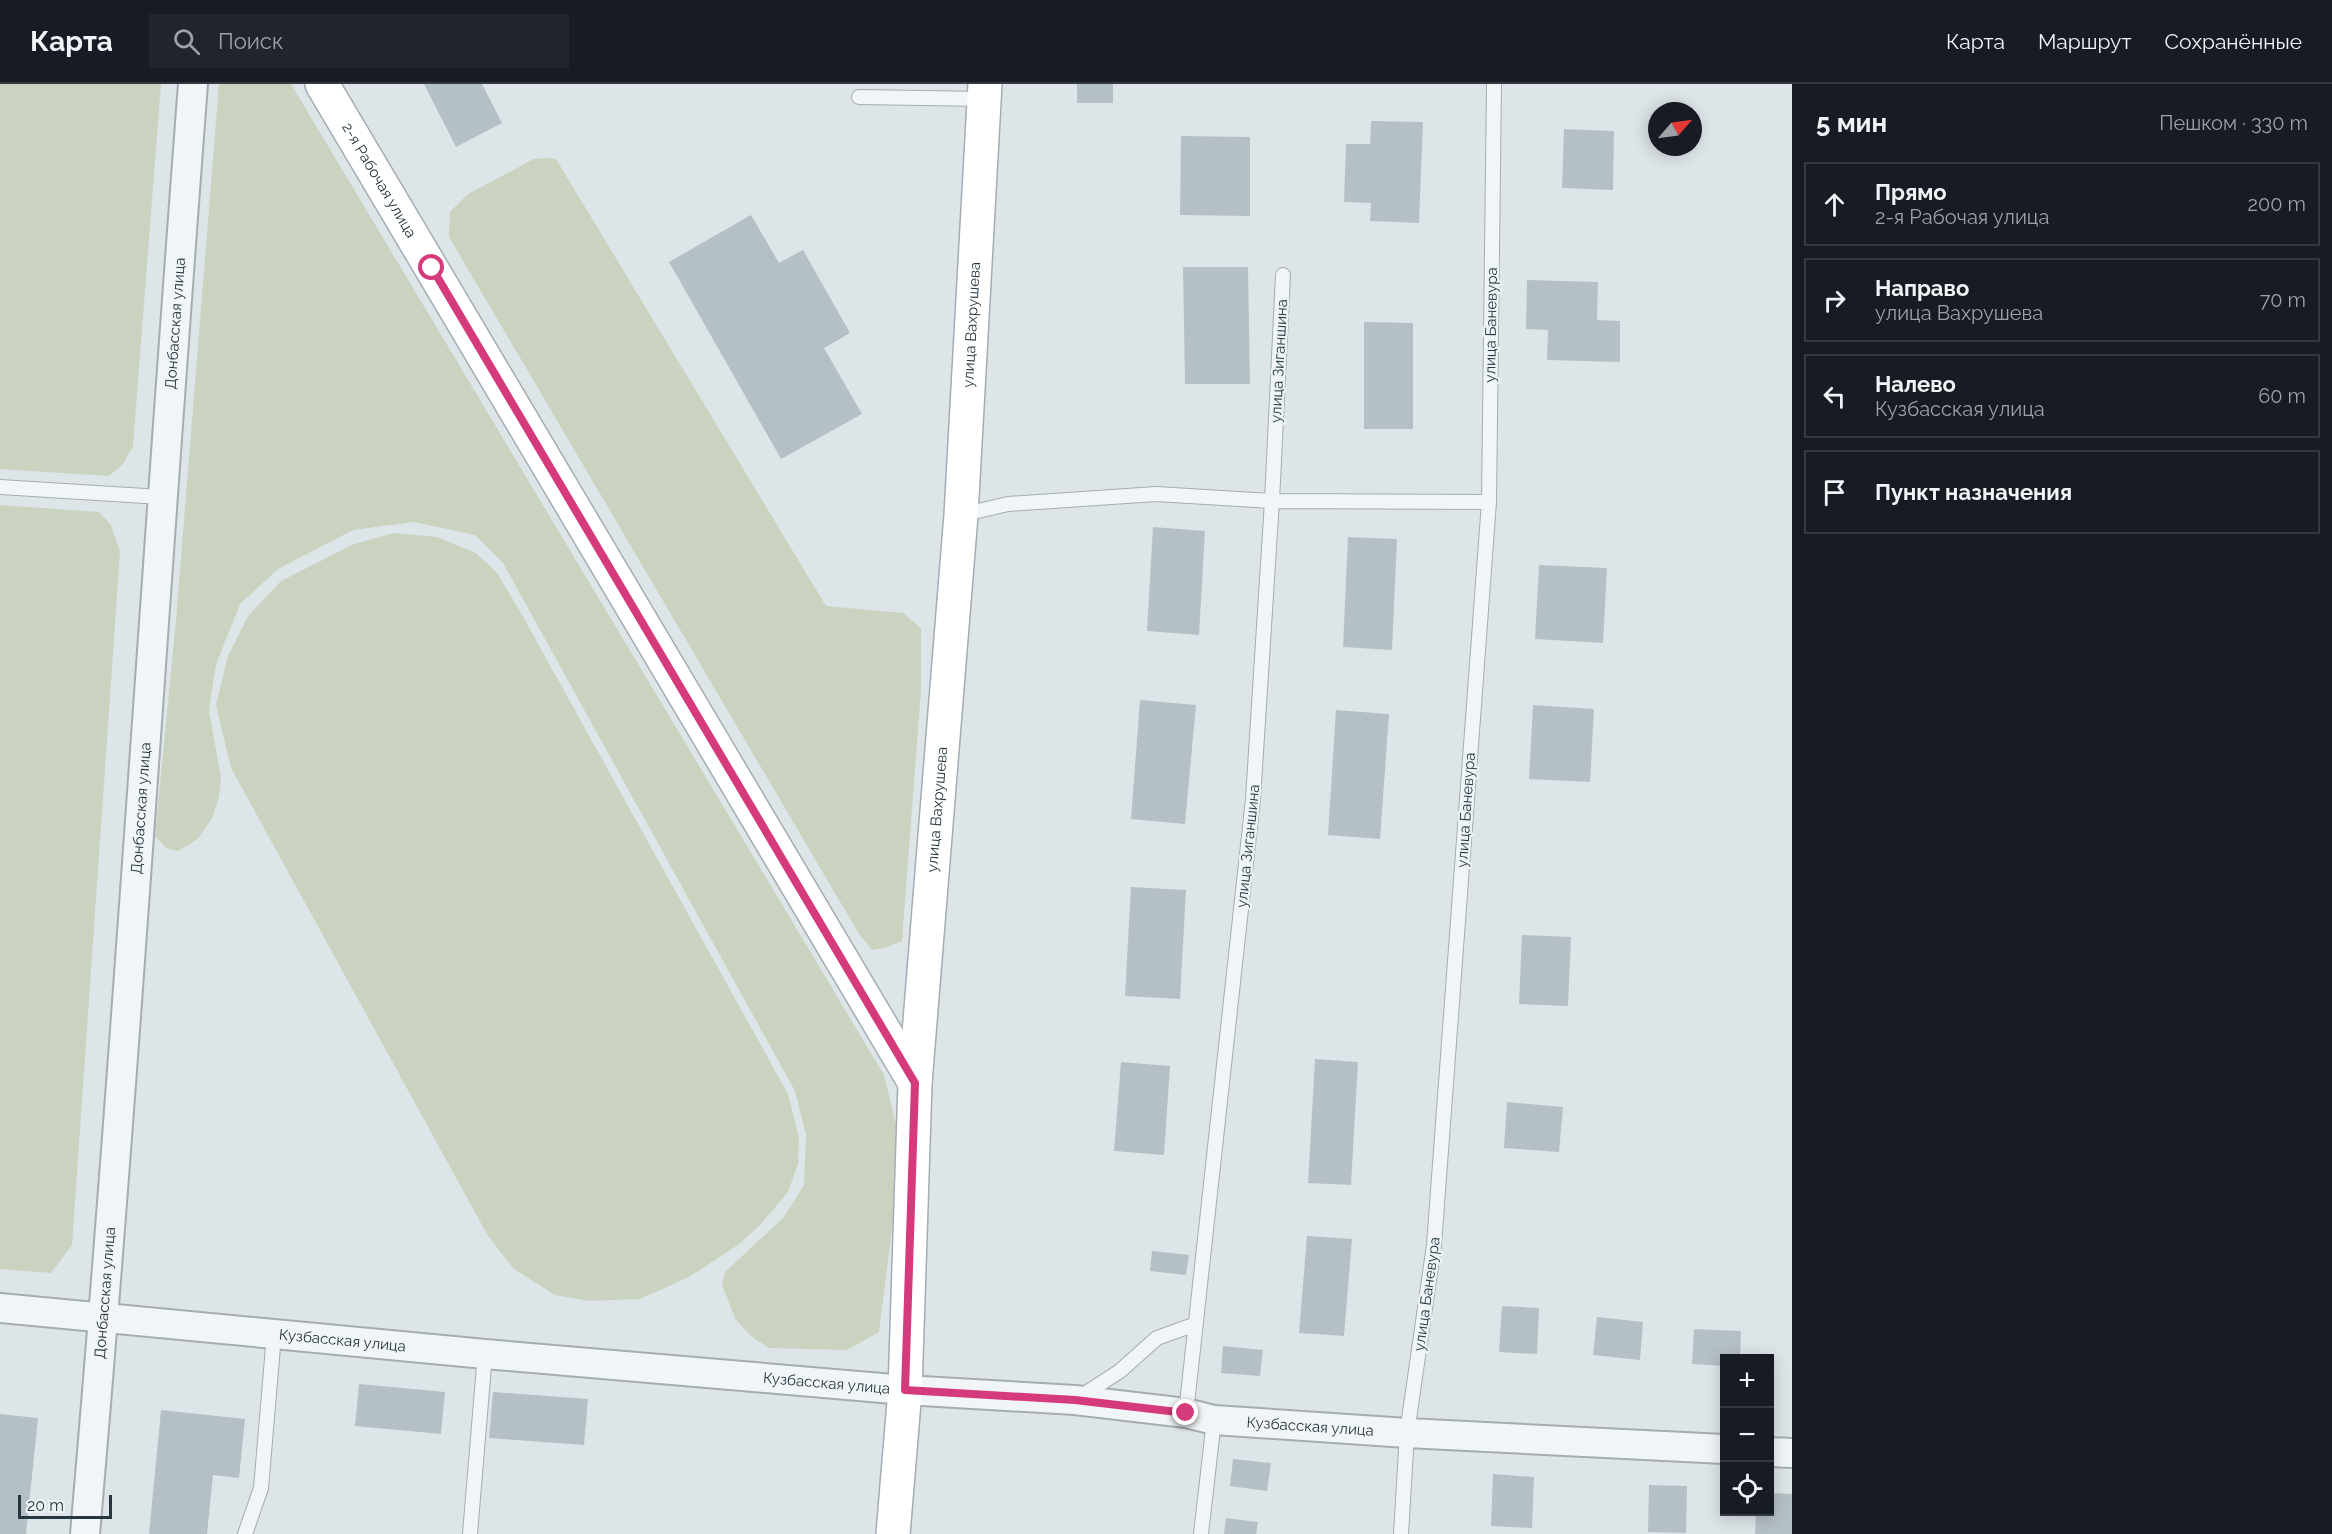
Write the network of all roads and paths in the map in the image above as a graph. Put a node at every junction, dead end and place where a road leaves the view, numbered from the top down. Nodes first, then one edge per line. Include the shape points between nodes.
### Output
1 (193, 84) edge
2 (322, 84) edge
3 (1494, 84) edge
4 (984, 92) edge
5 (859, 97) dead end
6 (1283, 276) dead end
7 (0, 487) edge
8 (161, 497) junction
9 (1272, 501) junction
10 (1489, 502) junction
11 (961, 515) junction
12 (915, 1083) junction
13 (0, 1308) edge
14 (104, 1318) junction
15 (1197, 1323) junction
16 (274, 1335) junction
17 (485, 1354) junction
18 (905, 1390) junction
19 (1075, 1400) junction
20 (1186, 1413) junction
21 (1214, 1420) junction
22 (1407, 1433) junction
23 (1720, 1449) edge
24 (1774, 1452) edge
25 (1792, 1453) edge
26 (85, 1534) edge
27 (245, 1534) edge
28 (470, 1534) edge
29 (894, 1534) edge
30 (1201, 1534) edge
31 (1401, 1534) edge

1 - 8 street, Донбасская улица
2 - 12 main road, 2-я Рабочая улица
3 - 10 lane, улица Баневура
4 - 5 lane
4 - 11 main road, улица Вахрушева
6 - 9 lane, улица Зиганшина
7 - 8 lane
8 - 14 street, Донбасская улица
9 - 10 lane
9 - 11 lane via 1156,494 1008,504
9 - 15 lane, улица Зиганшина via 1253,799
10 - 22 lane, улица Баневура via 1434,1245
11 - 12 main road, улица Вахрушева
12 - 18 main road, улица Вахрушева
13 - 14 street, Кузбасская улица
14 - 16 street, Кузбасская улица
14 - 26 street, Донбасская улица
15 - 19 lane via 1157,1338 1120,1371
15 - 20 lane, улица Зиганшина
16 - 17 street, Кузбасская улица
16 - 27 lane via 261,1488
17 - 18 street, Кузбасская улица
17 - 28 lane
18 - 19 street, Кузбасская улица
18 - 29 main road, улица Вахрушева
19 - 20 street, Кузбасская улица
20 - 21 street, Кузбасская улица
21 - 22 street, Кузбасская улица
21 - 30 lane
22 - 23 street, Кузбасская улица
22 - 31 lane, улица Баневура
24 - 25 street

